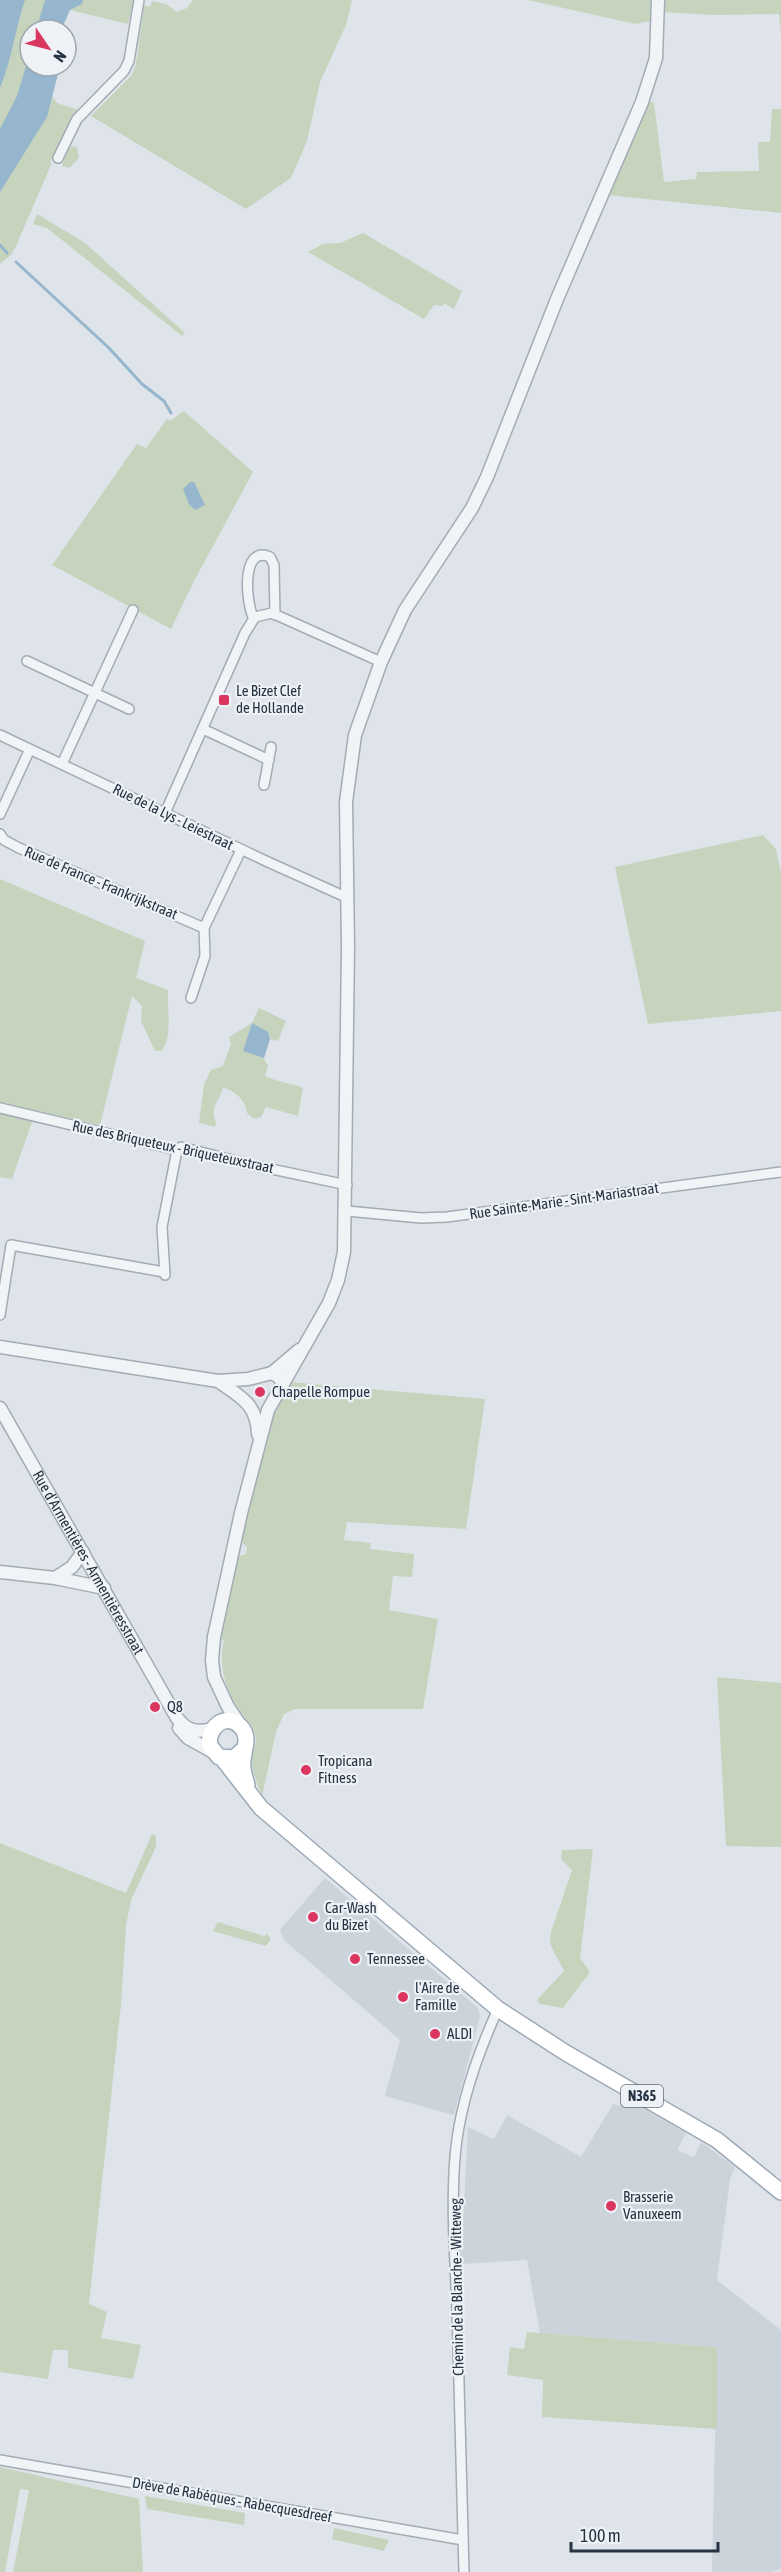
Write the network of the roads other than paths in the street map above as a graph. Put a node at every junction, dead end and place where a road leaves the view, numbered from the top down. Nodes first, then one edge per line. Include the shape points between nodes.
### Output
1 (139, 0) edge
2 (658, 0) edge
3 (58, 158) dead end
4 (133, 610) dead end
5 (275, 615) junction
6 (254, 619) junction
7 (27, 661) dead end
8 (381, 662) junction
9 (95, 693) junction
10 (129, 709) dead end
11 (202, 729) junction
12 (0, 735) edge
13 (271, 747) dead end
14 (30, 749) junction
15 (269, 760) junction
16 (62, 764) junction
17 (264, 785) dead end
18 (0, 813) edge
19 (165, 813) junction
20 (0, 834) edge
21 (241, 850) junction
22 (348, 898) junction
23 (204, 928) junction
24 (191, 998) dead end
25 (0, 1108) edge
26 (177, 1150) junction
27 (781, 1172) edge
28 (347, 1185) junction
29 (346, 1211) junction
30 (0, 1315) edge
31 (304, 1345) junction
32 (0, 1347) edge
33 (272, 1373) junction
34 (248, 1379) junction
35 (218, 1381) junction
36 (282, 1384) junction
37 (243, 1398) junction
38 (0, 1408) edge
39 (268, 1410) junction
40 (255, 1412) junction
41 (259, 1441) junction
42 (83, 1552) junction
43 (0, 1572) edge
44 (55, 1578) junction
45 (104, 1588) junction
46 (217, 1686) junction
47 (177, 1718) junction
48 (241, 1726) junction
49 (214, 1727) junction
50 (245, 1748) junction
51 (217, 1755) junction
52 (252, 1800) junction
53 (498, 2009) junction
54 (781, 2192) edge
55 (0, 2460) edge
56 (463, 2540) junction
57 (464, 2572) edge

1 - 3 street via 129,62 77,119
2 - 8 street via 656,58 648,87 556,299 487,477 462,524 405,610
4 - 9 street
5 - 6 street via 261,614
5 - 6 street via 274,565 270,557 260,554 249,562 249,606
5 - 8 street
6 - 11 street
7 - 9 street
8 - 22 street via 355,735 349,774
9 - 10 street
9 - 16 street
11 - 15 street
11 - 19 street
12 - 14 street, Rue de la Lys - Leiestraat
13 - 15 street
14 - 16 street, Rue de la Lys - Leiestraat
14 - 18 street
15 - 17 street
16 - 19 street, Rue de la Lys - Leiestraat
19 - 21 street, Rue de la Lys - Leiestraat
20 - 23 street, Rue de France - Frankrijkstraat via 19,848
21 - 22 street, Rue de la Lys - Leiestraat
21 - 23 street
22 - 28 street
23 - 24 street via 205,956
25 - 26 street, Rue des Briqueteux - Briqueteuxstraat
26 - 28 street, Rue des Briqueteux - Briqueteuxstraat via 193,1149
26 - 30 street via 162,1227 165,1274 11,1245
27 - 29 street, Rue Sainte-Marie - Sint-Mariastraat via 447,1217
28 - 29 street
29 - 31 street via 345,1252 339,1280
31 - 33 street
31 - 36 street
32 - 35 street
33 - 34 street
33 - 36 street
34 - 35 street
34 - 37 street
35 - 37 street
36 - 39 street
37 - 40 street
38 - 42 street, Rue d'Armentières - Armentièresstraat / N365
39 - 40 street
39 - 41 street
40 - 41 street
41 - 46 street via 212,1645
42 - 44 street via 72,1567
42 - 45 street, Rue d'Armentières - Armentièresstraat / N365
43 - 44 street
44 - 45 street
45 - 47 street, Rue d'Armentières - Armentièresstraat / N365
46 - 48 street
46 - 49 street via 220,1708
47 - 49 street via 198,1732
47 - 51 street, N365 via 184,1735
48 - 49 main road via 228,1721
48 - 50 main road
49 - 51 main road via 208,1739
50 - 51 main road via 234,1758
50 - 52 main road via 243,1768
51 - 52 main road, N365
52 - 53 main road, N365
53 - 54 main road, N365 via 557,2048 717,2140
53 - 56 street, Chemin de la Blanche - Witteweg via 471,2081 455,2157
55 - 56 street, Drève de Rabéques - Rabecquesdreef
56 - 57 street, Chemin de la Blanche - Witteweg

